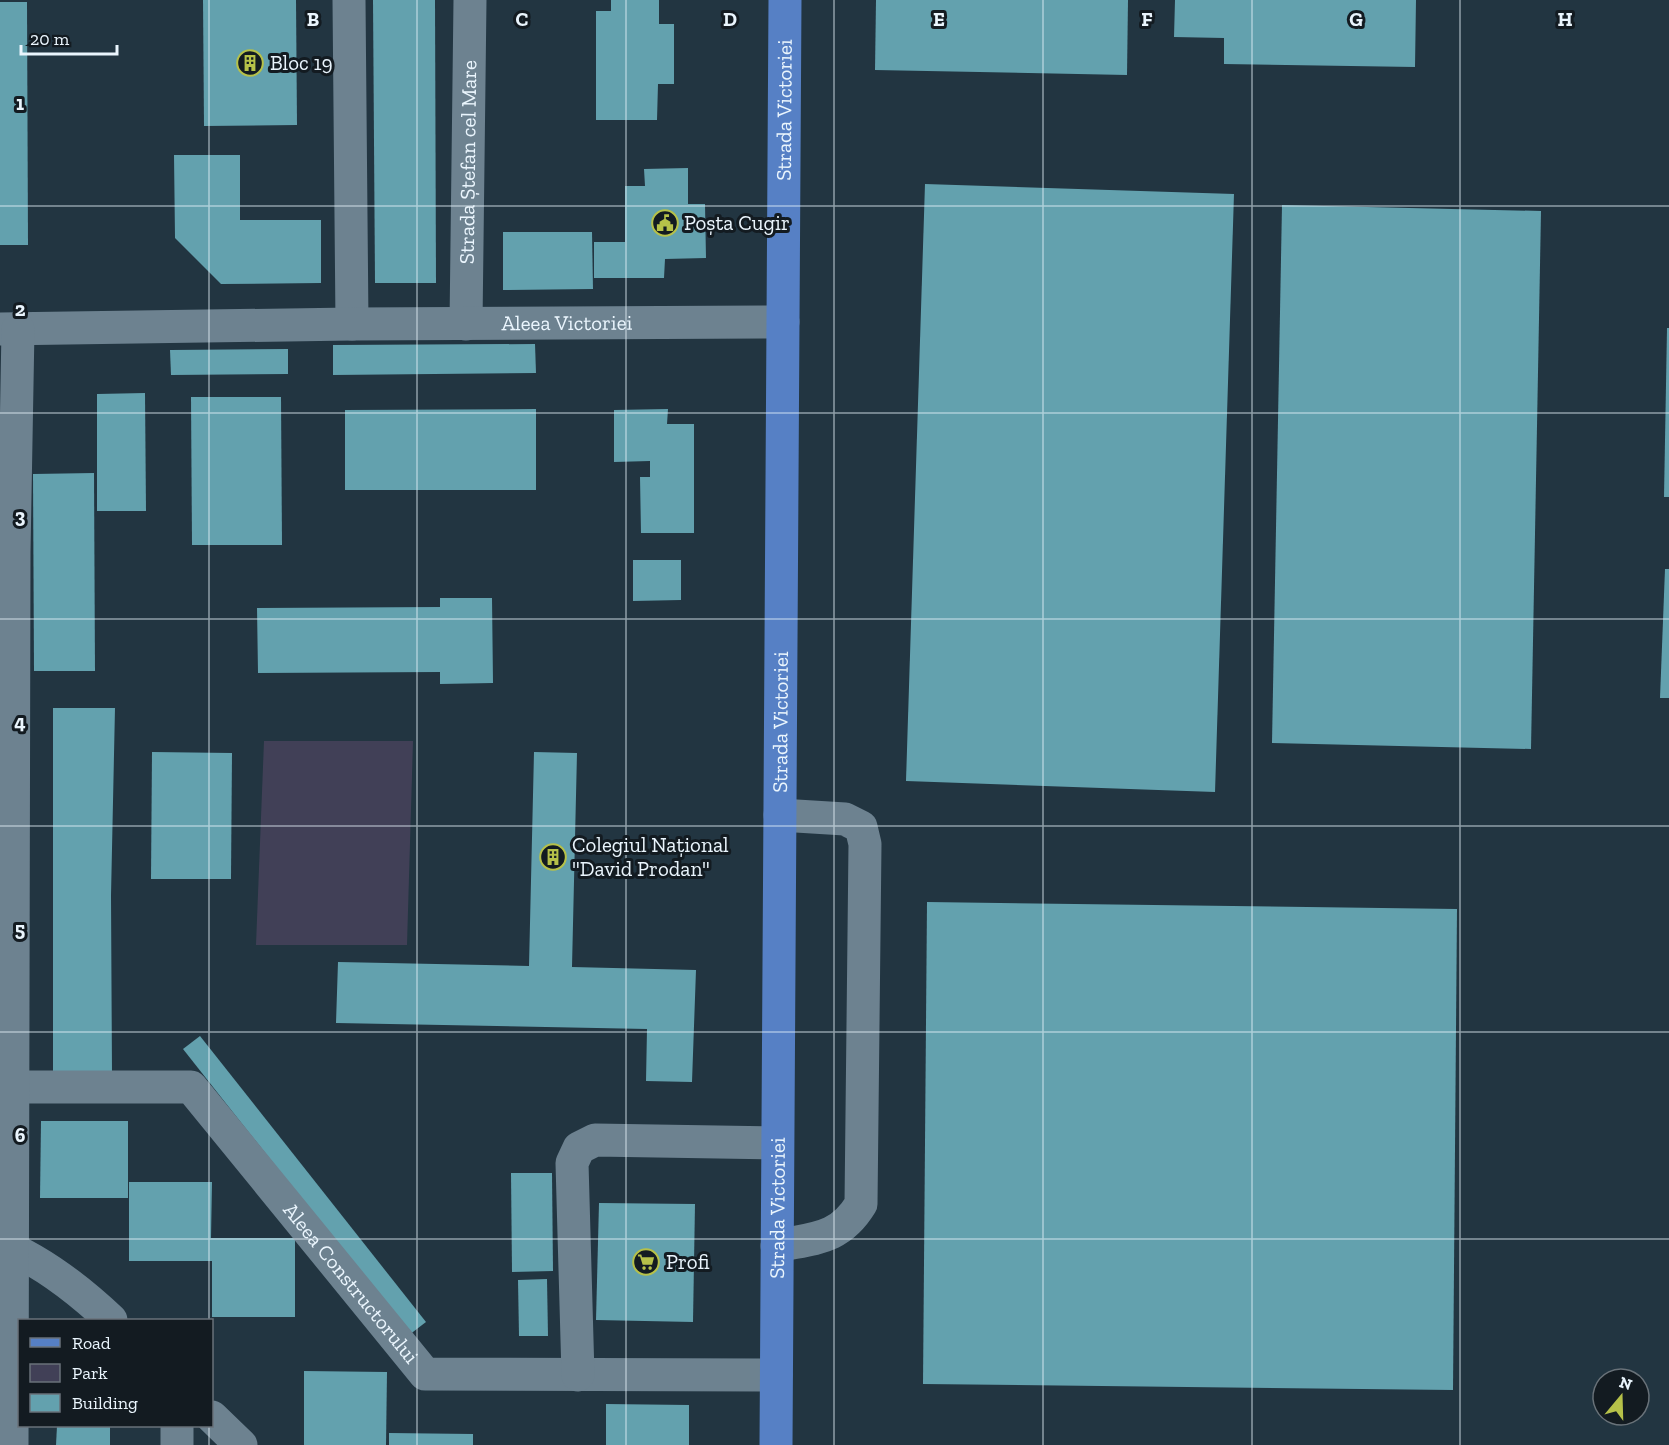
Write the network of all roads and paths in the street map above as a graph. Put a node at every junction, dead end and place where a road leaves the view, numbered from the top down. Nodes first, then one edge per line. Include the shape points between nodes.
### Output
1 (350, 0) edge
2 (470, 0) edge
3 (785, 0) edge
4 (783, 322) junction
5 (352, 324) junction
6 (466, 324) junction
7 (9, 329) edge
8 (780, 815) junction
9 (12, 1087) junction
10 (777, 1143) junction
11 (6, 1246) edge
12 (777, 1246) junction
13 (110, 1319) edge
14 (578, 1375) junction
15 (776, 1375) junction
16 (213, 1418) edge
17 (177, 1427) edge
18 (12, 1445) edge
19 (177, 1445) edge
20 (241, 1445) edge
21 (776, 1445) edge

1 - 5 street
2 - 6 street, Strada Ștefan cel Mare
3 - 4 main road, Strada Victoriei
4 - 6 street, Aleea Victoriei
4 - 8 main road, Strada Victoriei
5 - 6 street, Aleea Victoriei
5 - 7 street, Aleea Victoriei
7 - 9 street via 14,552
8 - 10 main road, Strada Victoriei
8 - 12 street via 845,819 861,827 866,844 861,1204 836,1233
9 - 11 street
9 - 14 street, Aleea Constructorului via 191,1088 424,1374
10 - 12 main road, Strada Victoriei
10 - 14 street via 595,1140 579,1148 572,1162
11 - 13 street via 80,1293
11 - 18 street
12 - 15 main road, Strada Victoriei
14 - 15 street, Aleea Constructorului
15 - 21 main road, Strada Victoriei
16 - 20 street
17 - 19 street

